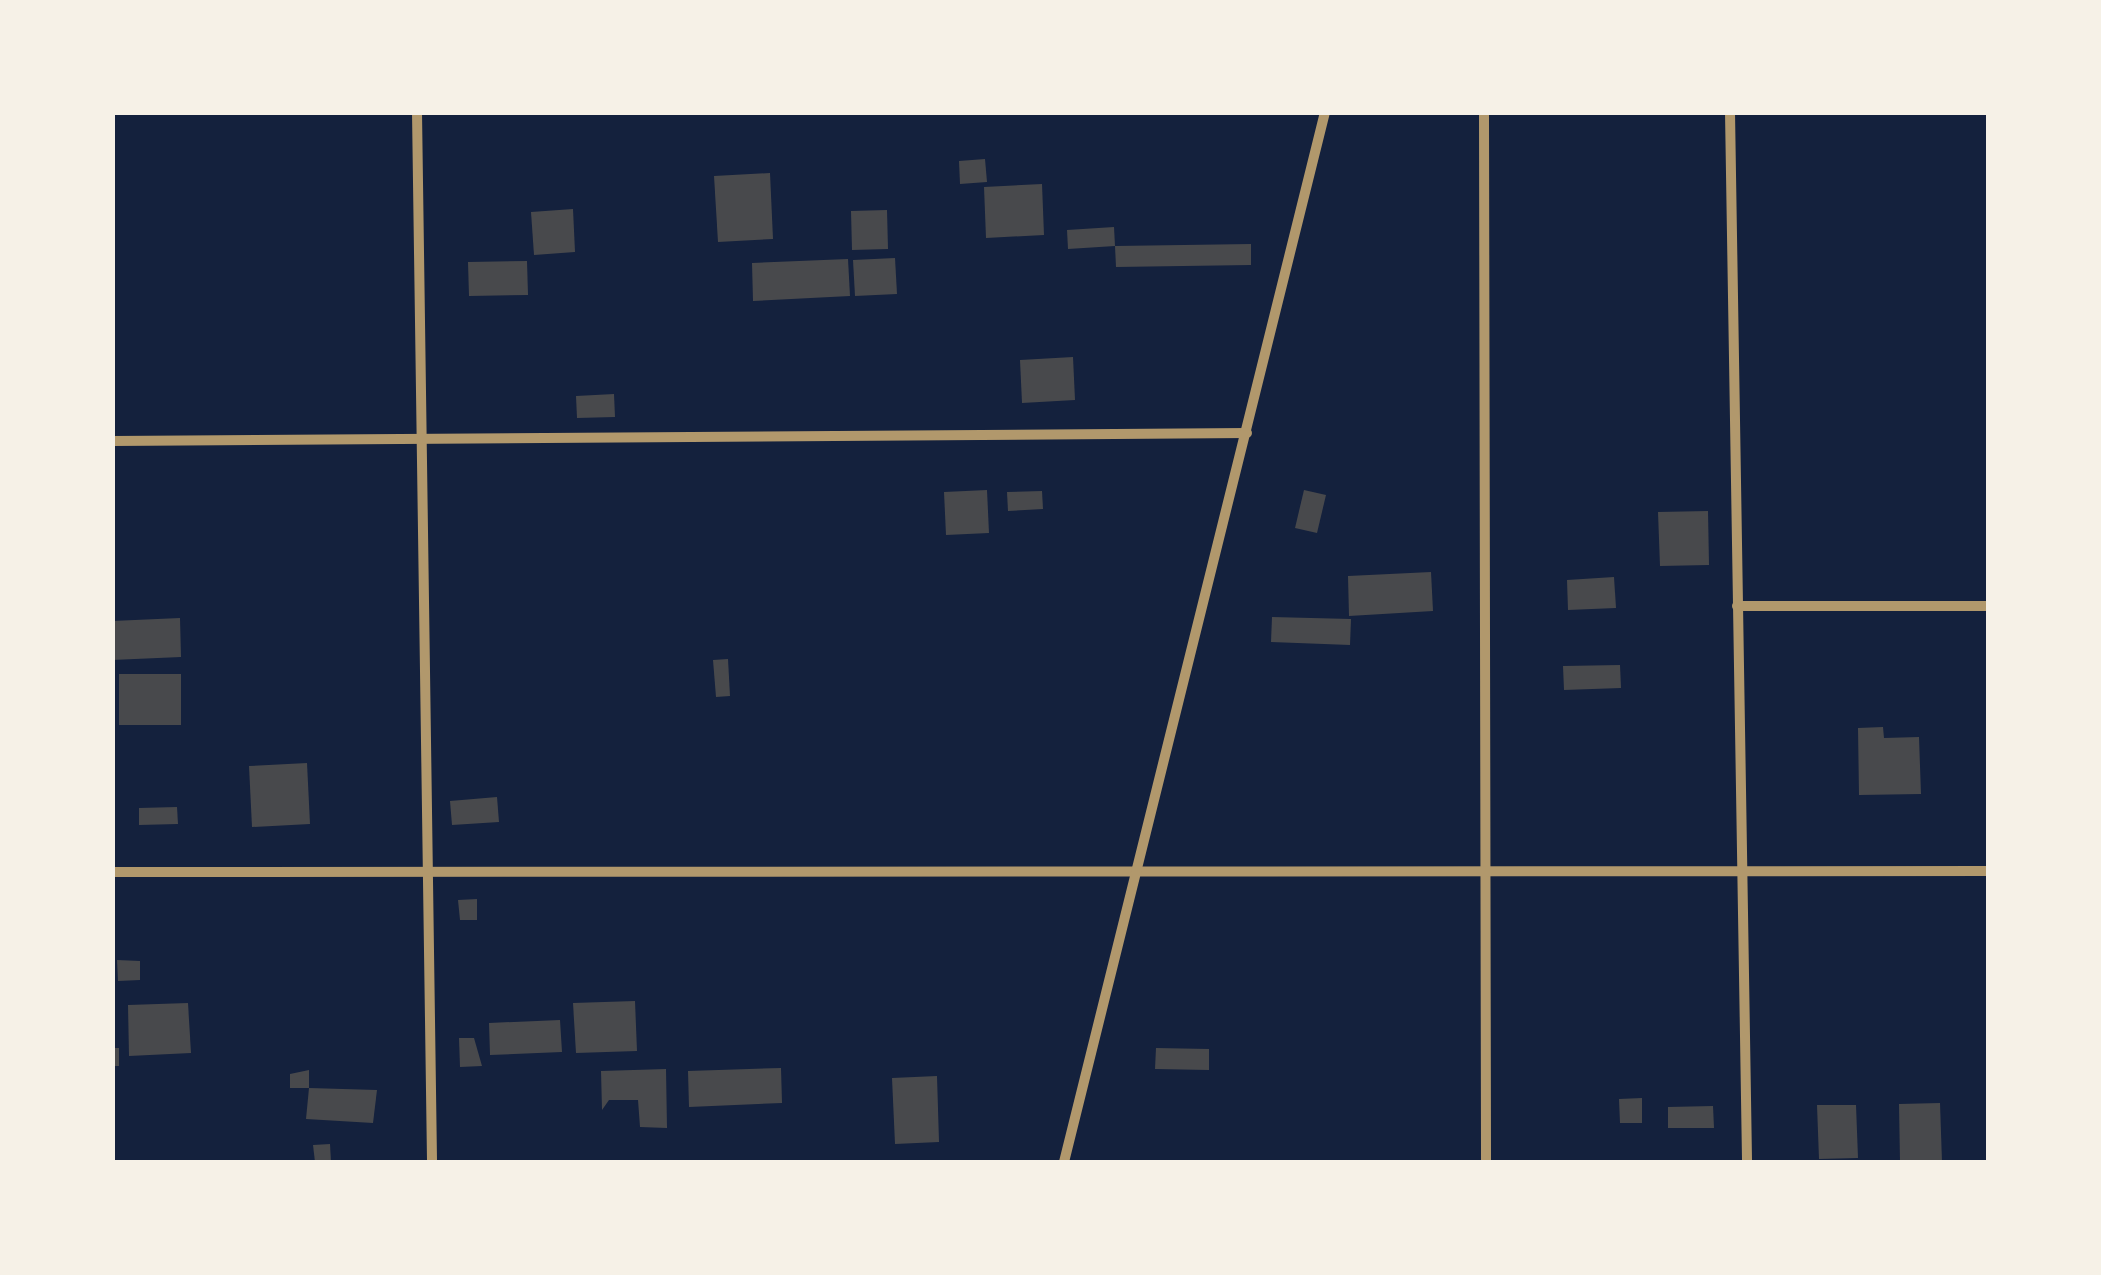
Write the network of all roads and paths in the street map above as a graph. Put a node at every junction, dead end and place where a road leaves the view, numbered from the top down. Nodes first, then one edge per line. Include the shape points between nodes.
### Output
1 (416, 112) edge
2 (1325, 112) edge
3 (1484, 112) edge
4 (1730, 112) edge
5 (1247, 432) junction
6 (426, 439) junction
7 (112, 442) edge
8 (1738, 606) junction
9 (1988, 606) edge
10 (1488, 871) junction
11 (1742, 871) junction
12 (1988, 871) edge
13 (112, 872) edge
14 (429, 872) junction
15 (1142, 872) junction
16 (432, 1162) edge
17 (1064, 1162) edge
18 (1486, 1162) edge
19 (1747, 1162) edge

1 - 6 street
2 - 5 street
3 - 10 street
4 - 8 street
5 - 6 street
5 - 15 street
6 - 7 street
6 - 14 street
8 - 9 street
8 - 11 street
10 - 11 street
10 - 15 street
10 - 18 street
11 - 12 street
11 - 19 street
13 - 14 street
14 - 15 street
14 - 16 street
15 - 17 street

